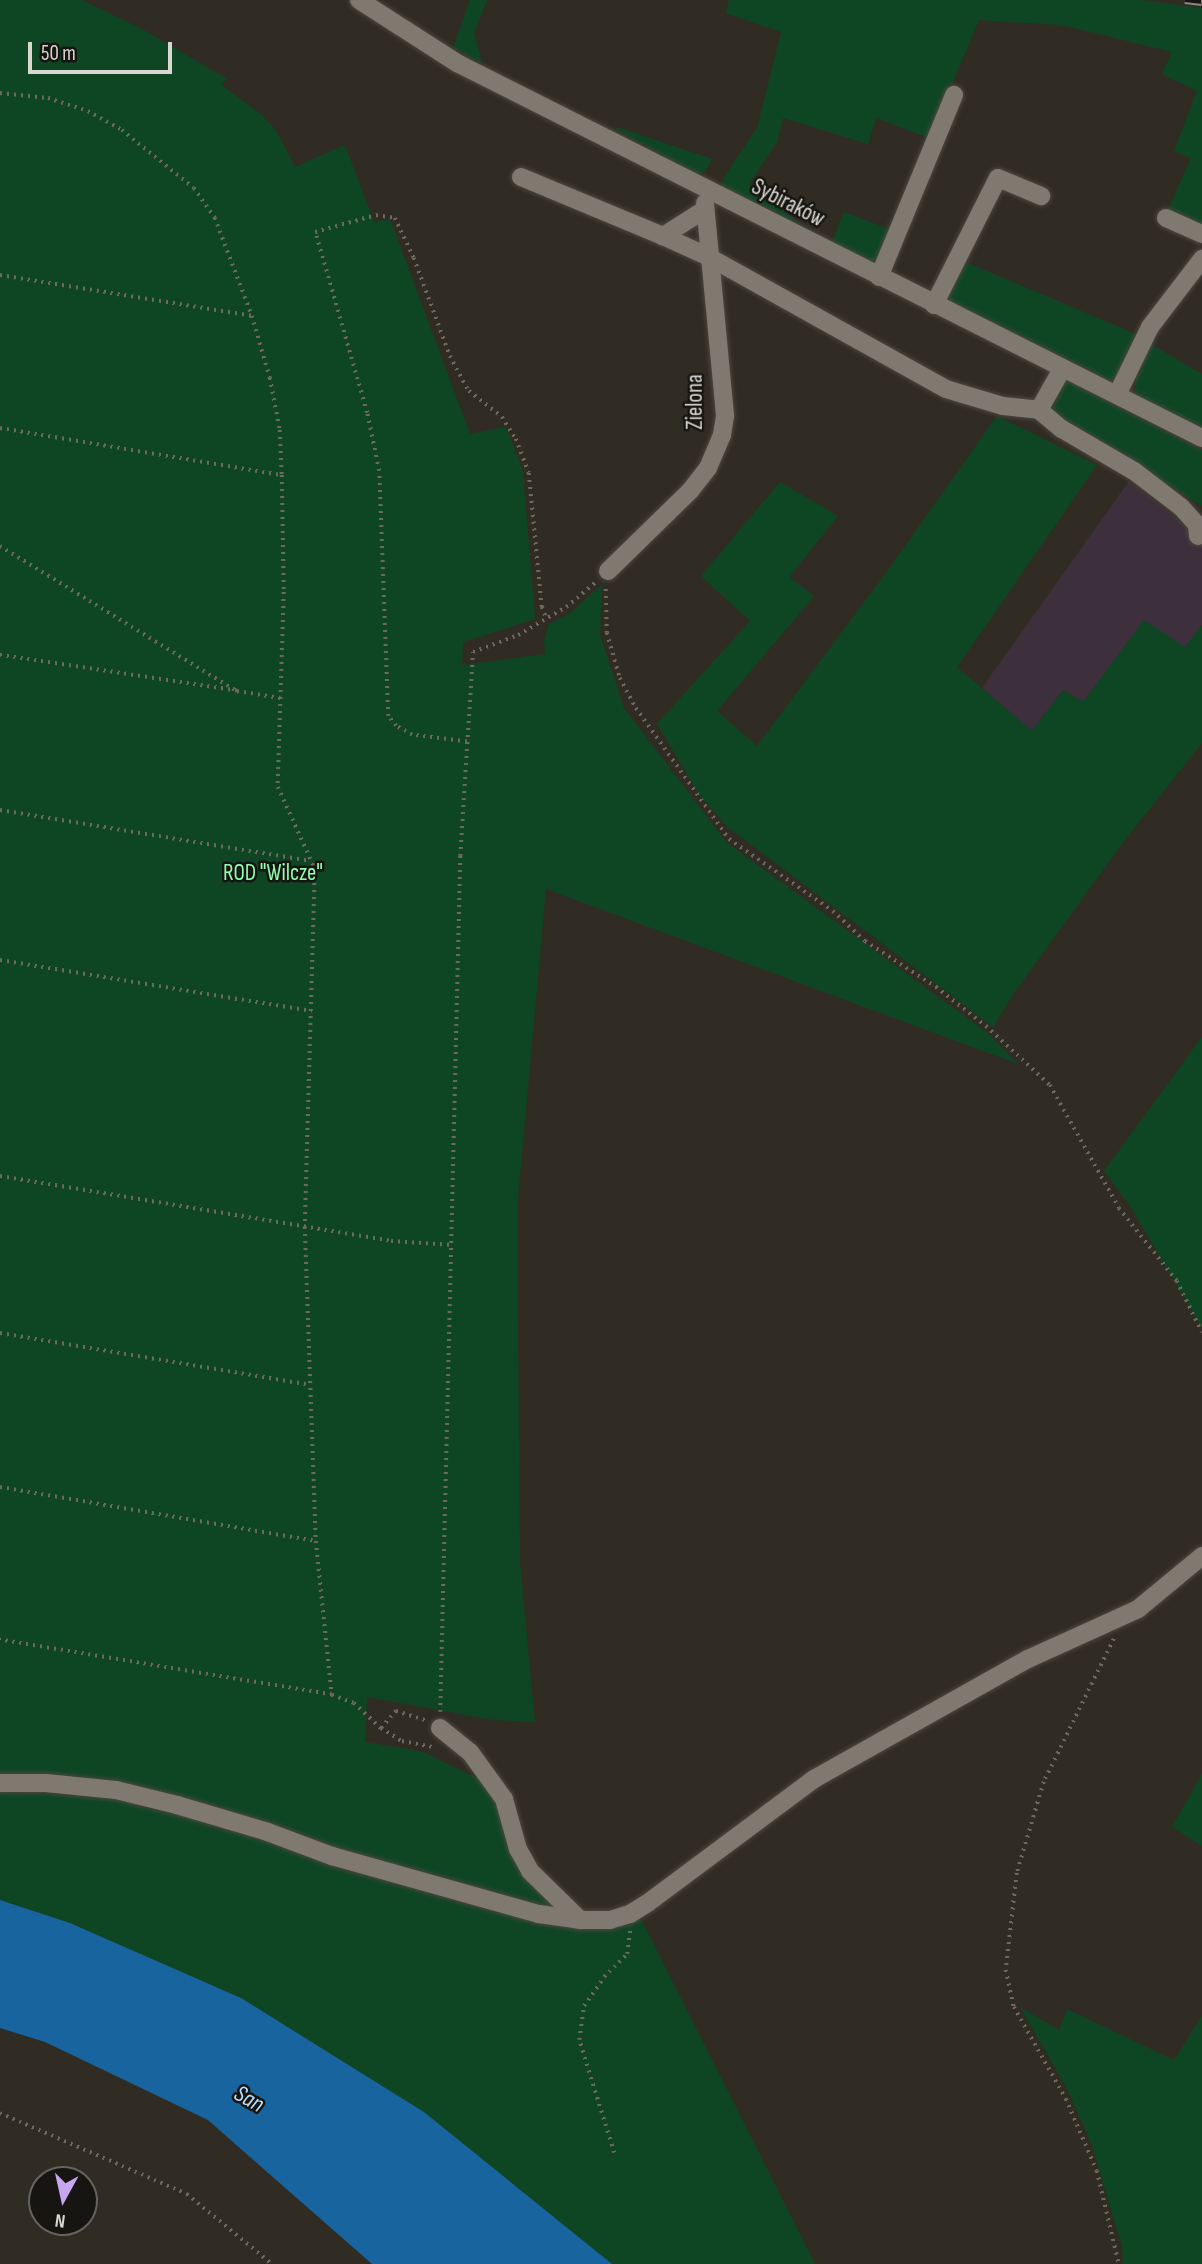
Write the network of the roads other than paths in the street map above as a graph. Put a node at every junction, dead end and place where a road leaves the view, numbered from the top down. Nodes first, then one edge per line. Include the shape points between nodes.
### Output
1 (359, 0) edge
2 (954, 95) dead end
3 (521, 177) dead end
4 (708, 190) junction
5 (1041, 196) dead end
6 (704, 210) junction
7 (1166, 218) dead end
8 (1202, 234) edge
9 (663, 236) junction
10 (709, 257) junction
11 (1202, 259) edge
12 (879, 277) junction
13 (934, 305) junction
14 (1062, 369) junction
15 (1117, 395) junction
16 (1039, 410) junction
17 (1202, 438) edge
18 (1198, 536) dead end
19 (608, 571) road end
20 (1202, 1556) edge
21 (445, 1733) road end
22 (0, 1783) edge
23 (580, 1920) junction

1 - 4 street, Sybiraków via 457,63
2 - 12 street
3 - 9 street
4 - 6 street, Zielona
4 - 12 street, Sybiraków
5 - 13 street via 998,178
6 - 9 street
6 - 10 street, Zielona
7 - 8 street
9 - 10 street
10 - 16 street via 946,389 1003,406
10 - 19 street, Zielona via 722,435 708,468 690,491
11 - 15 street via 1150,327
12 - 13 street, Sybiraków
13 - 14 street, Sybiraków
14 - 15 street, Sybiraków
14 - 16 street
15 - 17 street, Sybiraków
16 - 18 street via 1062,429 1134,471 1181,508 1197,526
20 - 23 street via 1126,1616 1028,1659 814,1779 630,1914 610,1920
21 - 23 street via 470,1752 504,1799 518,1849 530,1871
22 - 23 street via 60,1785 140,1796 265,1831 345,1860 538,1914

